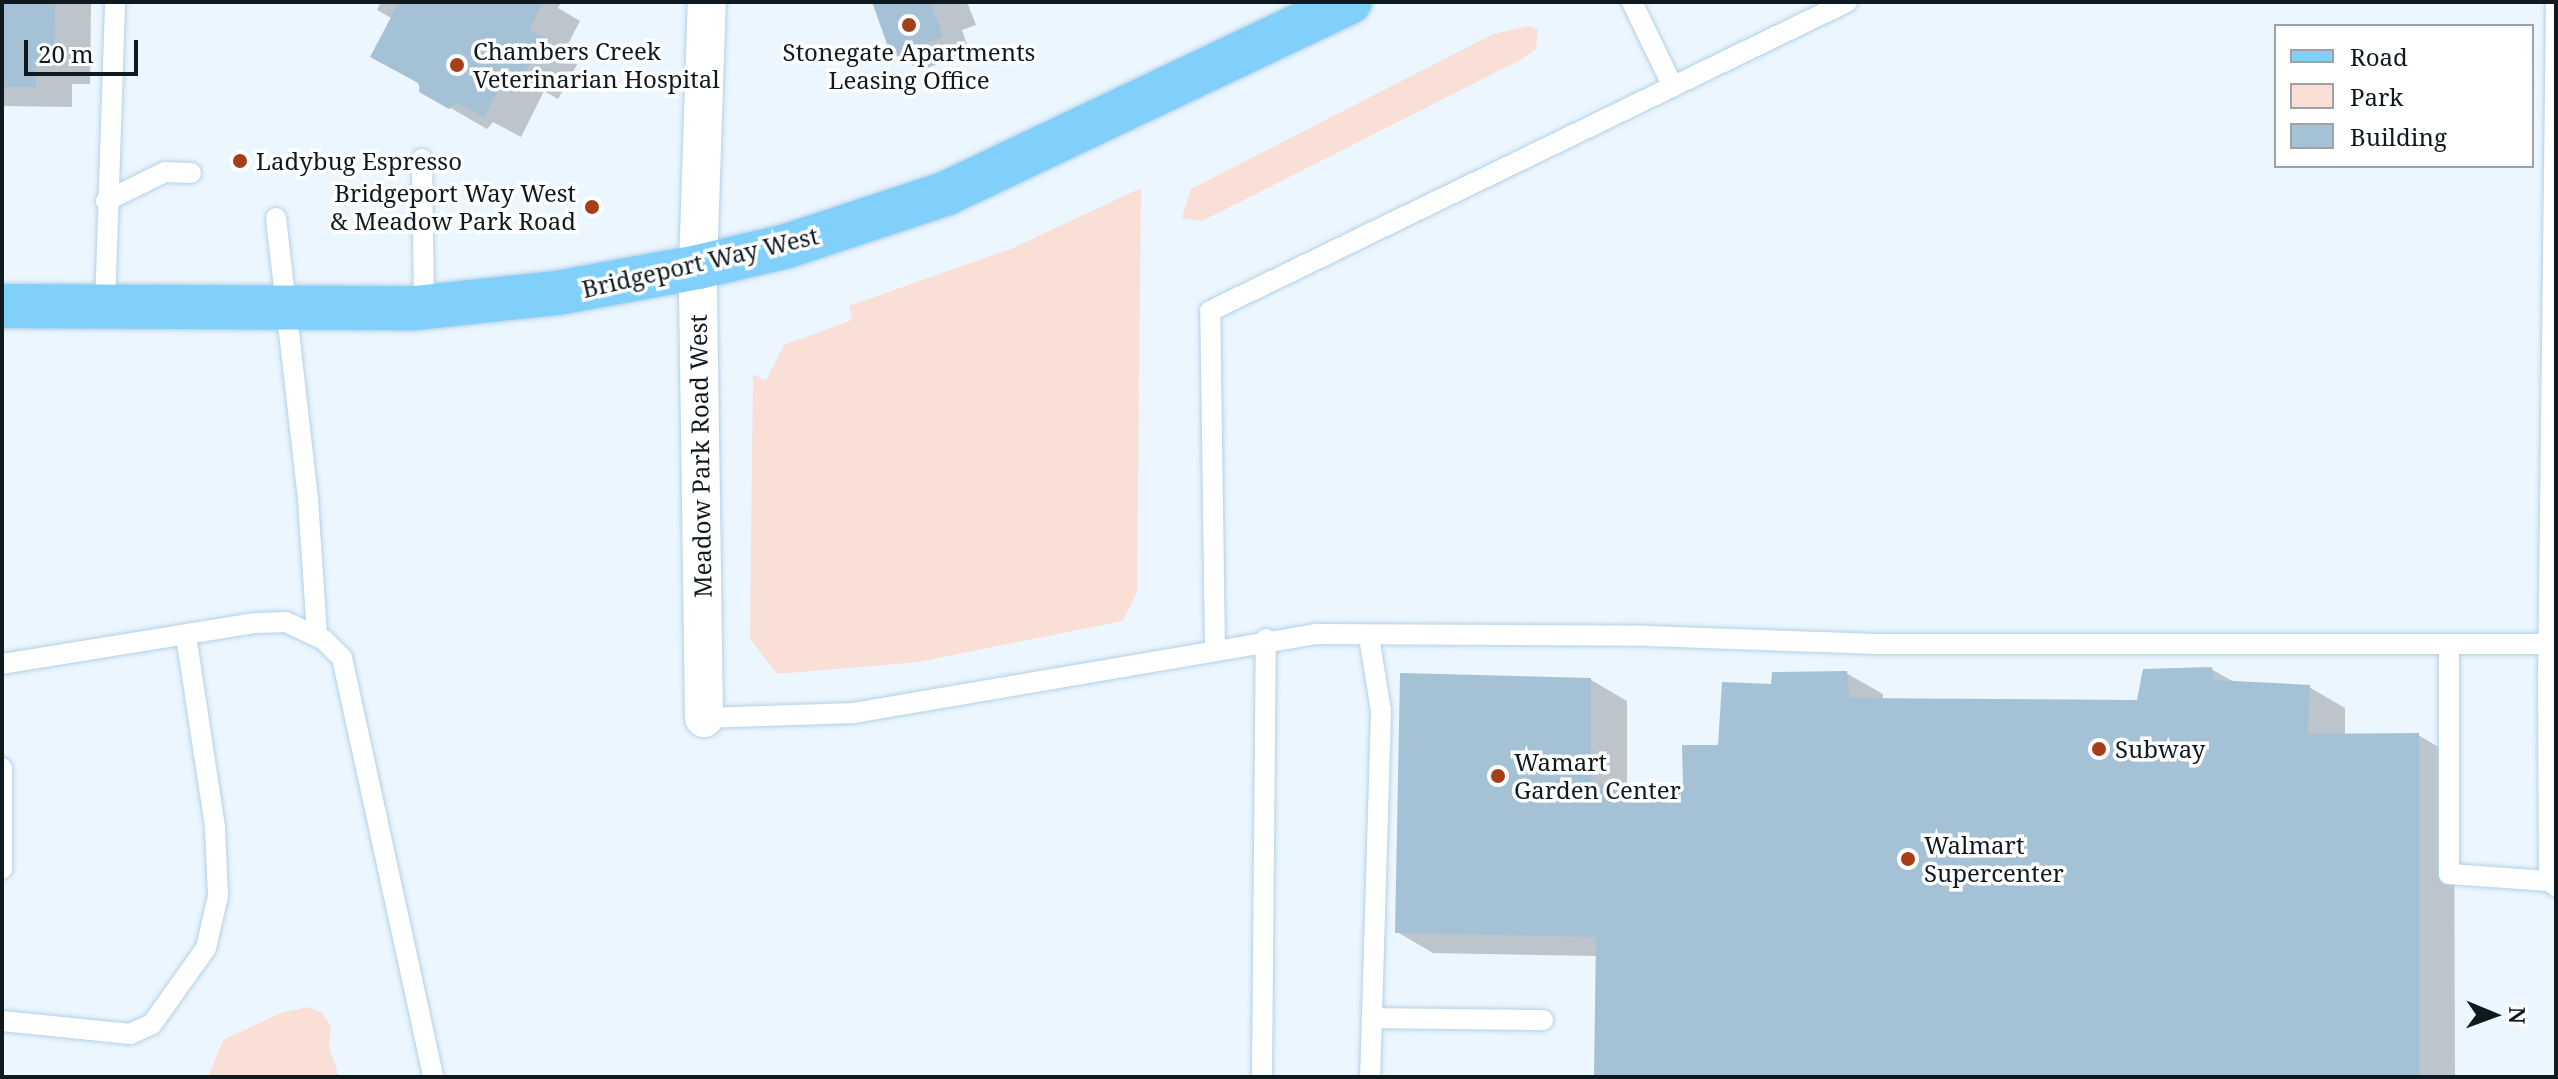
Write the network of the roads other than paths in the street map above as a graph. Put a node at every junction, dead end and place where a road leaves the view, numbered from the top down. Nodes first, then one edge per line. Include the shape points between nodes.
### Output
1 (115, 2) edge
2 (707, 2) edge
3 (1350, 2) edge
4 (1632, 2) edge
5 (1847, 2) edge
6 (2556, 2) edge
7 (1673, 87) junction
8 (422, 159) dead end
9 (191, 173) dead end
10 (106, 201) junction
11 (276, 218) dead end
12 (698, 267) junction
13 (2, 306) edge
14 (105, 307) junction
15 (286, 307) junction
16 (424, 307) junction
17 (317, 635) junction
18 (186, 636) junction
19 (1369, 637) junction
20 (1266, 639) junction
21 (2552, 644) edge
22 (2449, 645) junction
23 (1215, 650) junction
24 (2, 664) edge
25 (704, 718) joint
26 (2, 768) edge
27 (2, 869) edge
28 (2552, 884) edge
29 (1375, 1018) junction
30 (1543, 1020) dead end
31 (2, 1021) edge
32 (433, 1077) edge
33 (1262, 1077) edge
34 (1370, 1077) edge

1 - 10 lane
2 - 12 street, Meadow Park Road West
3 - 12 main road, Bridgeport Way West via 947,193 787,246
4 - 7 lane
5 - 7 lane
6 - 21 lane
7 - 23 lane via 1210,311
8 - 16 lane
9 - 10 lane via 165,172
10 - 14 lane
11 - 15 lane
12 - 16 main road, Bridgeport Way West via 557,293
12 - 25 street, Meadow Park Road West
13 - 14 main road, Bridgeport Way West
14 - 15 main road, Bridgeport Way West
15 - 16 main road, Bridgeport Way West
15 - 17 lane
17 - 18 lane via 286,622
17 - 32 lane via 342,658
18 - 24 lane
18 - 31 lane via 215,827 218,896 206,948 152,1024 130,1034
19 - 20 lane via 1317,634
19 - 22 lane
19 - 29 lane via 1381,711
20 - 23 lane
20 - 33 lane
21 - 22 lane
21 - 28 lane
22 - 28 lane via 2449,874
23 - 25 lane via 854,713
26 - 27 lane
29 - 30 lane
29 - 34 lane

